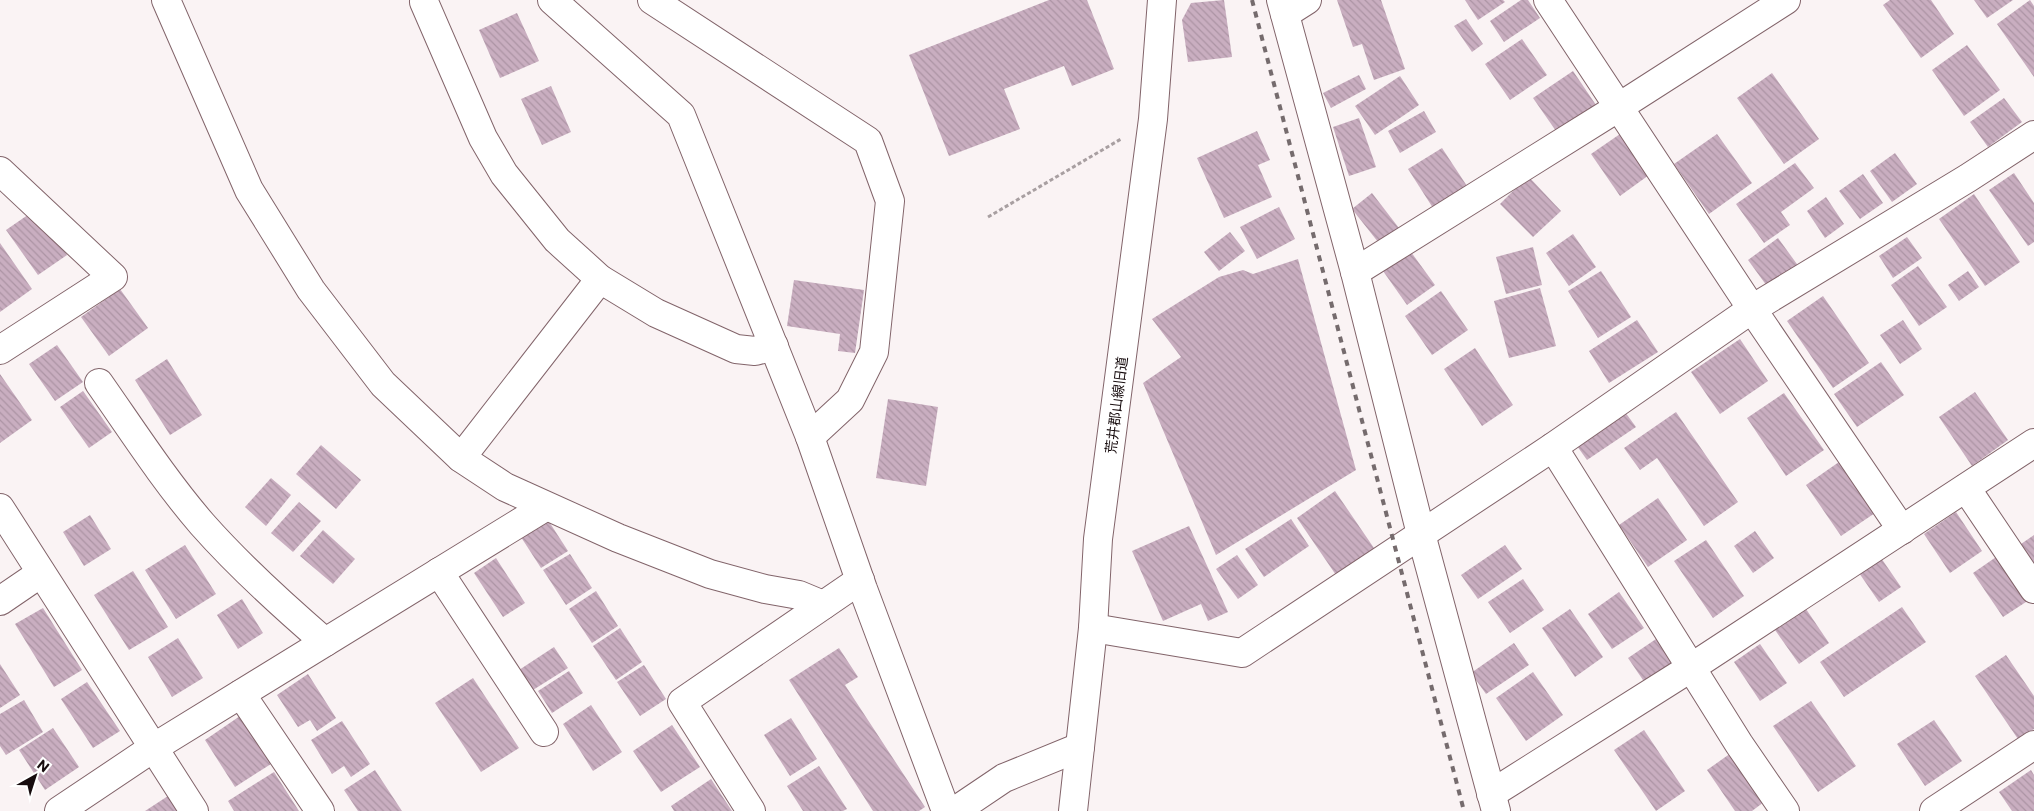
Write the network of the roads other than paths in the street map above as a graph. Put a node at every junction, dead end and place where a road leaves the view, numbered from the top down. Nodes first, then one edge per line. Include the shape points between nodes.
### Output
1 (166, 0) edge
2 (552, 0) edge
3 (652, 0) edge
4 (1162, 0) edge
5 (1548, 0) edge
6 (1786, 0) edge
7 (424, 2) dead end
8 (1291, 5) edge
9 (1619, 107) junction
10 (2034, 135) edge
11 (0, 170) edge
12 (1356, 272) junction
13 (600, 279) junction
14 (1752, 309) junction
15 (774, 346) junction
16 (0, 350) edge
17 (99, 383) dead end
18 (810, 437) junction
19 (2034, 443) edge
20 (1553, 447) junction
21 (460, 458) junction
22 (1966, 488) junction
23 (545, 506) junction
24 (0, 508) edge
25 (1902, 530) junction
26 (1421, 534) junction
27 (439, 572) junction
28 (41, 573) junction
29 (860, 580) junction
30 (2034, 589) edge
31 (0, 601) edge
32 (823, 605) junction
33 (1093, 628) junction
34 (325, 642) junction
35 (1692, 667) junction
36 (241, 694) junction
37 (544, 732) dead end
38 (2034, 745) edge
39 (1080, 747) junction
40 (154, 748) junction
41 (1494, 802) edge
42 (60, 811) edge
43 (194, 811) edge
44 (320, 811) edge
45 (751, 811) edge
46 (946, 811) edge
47 (956, 811) edge
48 (1073, 811) edge
49 (1785, 811) edge
50 (1934, 811) edge

1 - 21 street via 249,190 311,290 382,384
2 - 15 street via 681,115
3 - 18 street via 868,141 890,201 874,352 850,400
4 - 33 street, 荒井郡山線旧道 via 1153,119 1098,539
5 - 9 street
6 - 9 street
7 - 13 street via 483,138 504,174 557,240
8 - 12 street
9 - 12 street
9 - 14 street
10 - 14 street
11 - 16 street via 113,277
12 - 26 street
13 - 15 street via 656,313 736,348 756,351
13 - 21 street
14 - 20 street
14 - 25 street
15 - 18 street
17 - 34 street via 202,523 239,564
18 - 29 street
19 - 22 street
20 - 26 street
20 - 35 street
21 - 23 street via 504,488
22 - 25 street
22 - 30 street
23 - 27 street
23 - 32 street via 710,574 798,595
24 - 28 street
25 - 35 street
26 - 33 street via 1242,653
26 - 41 street
27 - 34 street
27 - 37 street
28 - 31 street
28 - 40 street
29 - 32 street
29 - 46 street
32 - 45 street via 682,702
33 - 39 street, 荒井郡山線旧道
34 - 36 street
35 - 41 street
35 - 49 street
36 - 40 street
36 - 44 street
38 - 50 street
39 - 47 street via 1004,778
39 - 48 street, 荒井郡山線旧道
40 - 42 street
40 - 43 street

